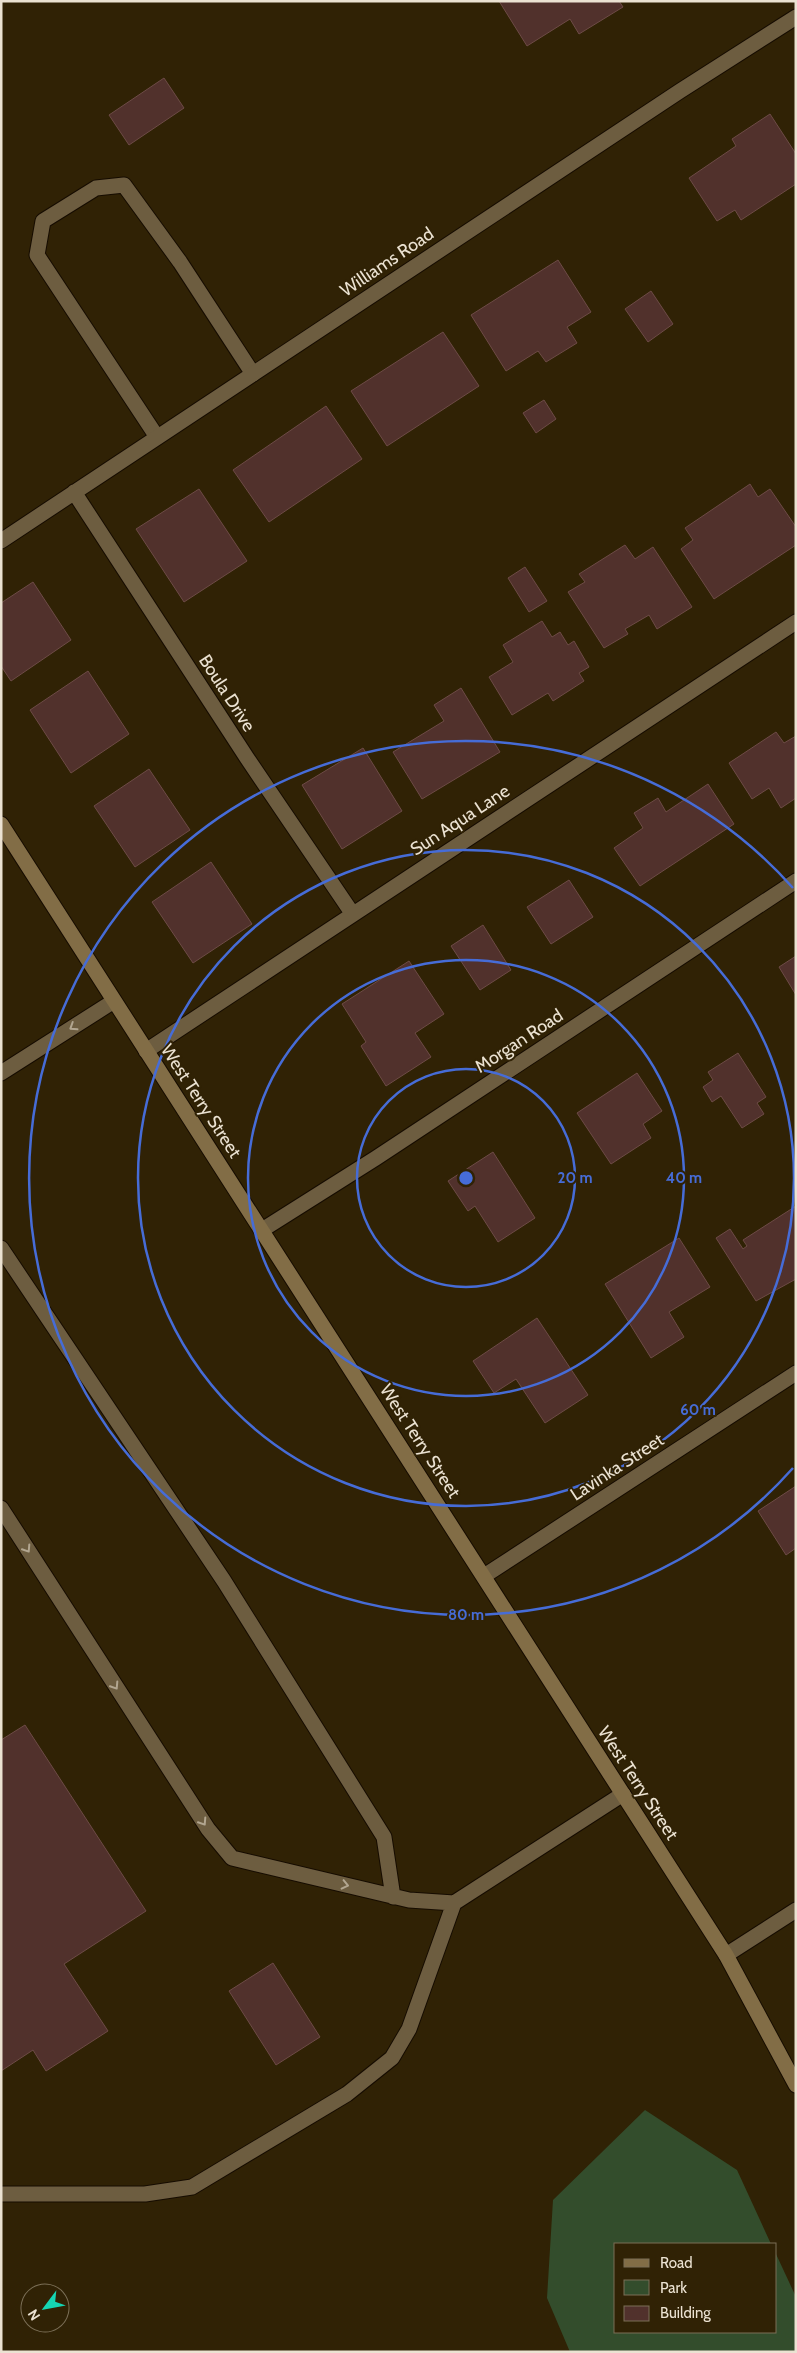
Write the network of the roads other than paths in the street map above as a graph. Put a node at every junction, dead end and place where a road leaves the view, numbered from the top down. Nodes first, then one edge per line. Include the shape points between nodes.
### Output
1 (796, 17) edge
2 (253, 374) junction
3 (157, 437) junction
4 (74, 492) junction
5 (1, 541) edge
6 (796, 622) edge
7 (1, 824) edge
8 (796, 881) edge
9 (352, 913) junction
10 (114, 1001) junction
11 (146, 1051) junction
12 (1, 1073) edge
13 (262, 1230) junction
14 (1, 1248) edge
15 (796, 1373) edge
16 (1, 1508) edge
17 (484, 1576) junction
18 (623, 1794) junction
19 (393, 1896) junction
20 (454, 1903) junction
21 (796, 1910) edge
22 (726, 1955) junction
23 (796, 2085) edge
24 (1, 2194) edge

1 - 2 street, Williams Road via 671,96
2 - 3 street, Williams Road
2 - 3 street via 180,262 124,184 96,188 43,221 37,255
3 - 4 street, Williams Road
4 - 5 street, Williams Road
4 - 9 street, Boula Drive
6 - 9 street, Sun Aqua Lane
7 - 10 street, West Terry Street
8 - 13 street, Morgan Road
9 - 11 street, Sun Aqua Lane
10 - 11 street, West Terry Street
10 -> 12 street
11 - 13 street, West Terry Street
13 - 17 street, West Terry Street
14 - 19 street via 224,1581 384,1837
15 - 17 street, Lavinka Street
16 -> 19 street via 208,1829 232,1858
17 - 18 street, West Terry Street
18 - 20 street
18 - 22 street, West Terry Street
19 - 20 street
20 - 24 street via 408,2029 392,2058 348,2094 192,2187 145,2194
21 - 22 street
22 - 23 street, West Terry Street

